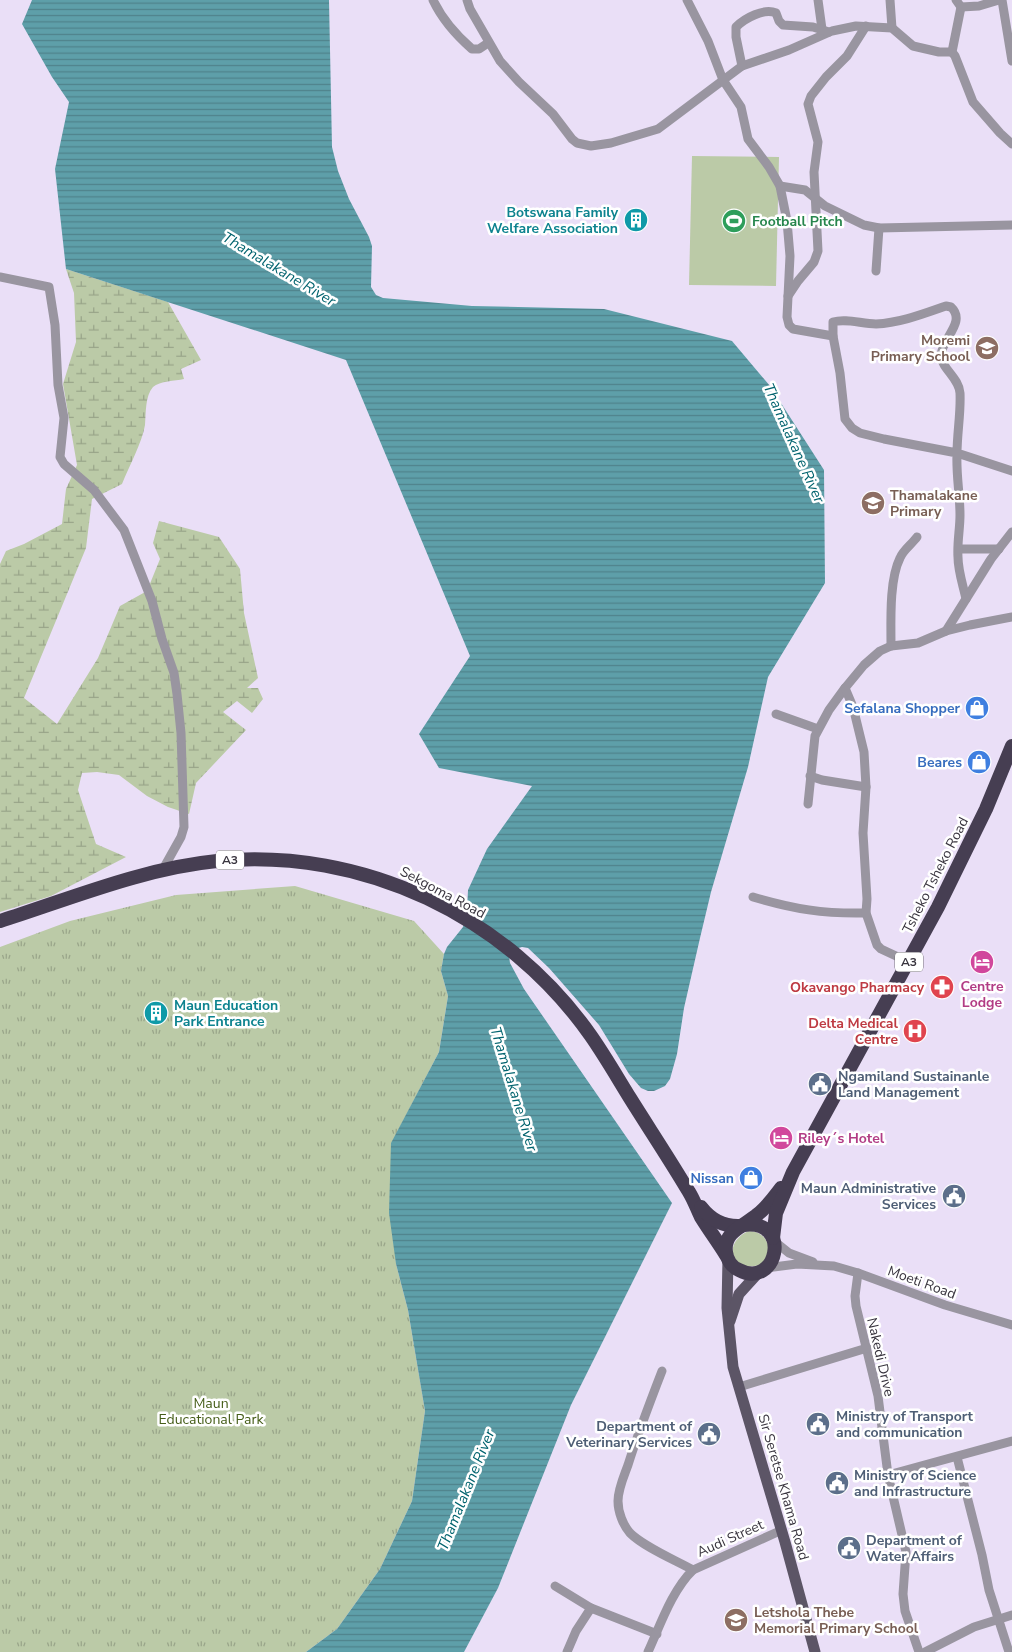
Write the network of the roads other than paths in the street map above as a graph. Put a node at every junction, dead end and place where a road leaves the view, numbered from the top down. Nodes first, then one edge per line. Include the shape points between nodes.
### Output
1 (433, 0) edge
2 (467, 0) edge
3 (687, 0) edge
4 (818, 0) edge
5 (890, 0) edge
6 (1001, 0) edge
7 (958, 4) edge
8 (866, 26) junction
9 (892, 28) junction
10 (826, 30) junction
11 (488, 43) junction
12 (952, 52) junction
13 (1012, 61) edge
14 (742, 66) junction
15 (723, 80) junction
16 (1012, 144) edge
17 (780, 186) junction
18 (816, 199) junction
19 (1012, 225) edge
20 (880, 228) junction
21 (876, 271) dead end
22 (0, 277) edge
23 (787, 298) junction
24 (833, 336) junction
25 (957, 453) junction
26 (1012, 470) edge
27 (1012, 532) edge
28 (917, 537) dead end
29 (958, 549) junction
30 (999, 549) junction
31 (966, 599) junction
32 (1012, 617) edge
33 (946, 631) junction
34 (891, 646) junction
35 (845, 688) junction
36 (776, 714) dead end
37 (818, 729) junction
38 (1012, 746) edge
39 (810, 776) junction
40 (866, 787) junction
41 (808, 804) dead end
42 (162, 871) junction
43 (754, 897) dead end
44 (866, 913) junction
45 (0, 921) edge
46 (908, 962) junction
47 (793, 1172) junction
48 (691, 1195) junction
49 (743, 1225) junction
50 (774, 1239) junction
51 (727, 1257) junction
52 (823, 1265) junction
53 (763, 1270) junction
54 (858, 1273) junction
55 (1012, 1325) edge
56 (728, 1330) junction
57 (867, 1348) junction
58 (662, 1372) dead end
59 (739, 1387) junction
60 (1012, 1441) edge
61 (957, 1457) junction
62 (888, 1475) junction
63 (782, 1530) junction
64 (693, 1570) junction
65 (555, 1586) dead end
66 (591, 1608) junction
67 (1012, 1615) edge
68 (999, 1618) junction
69 (657, 1634) junction
70 (935, 1650) edge
71 (567, 1652) edge
72 (648, 1652) edge
73 (814, 1652) edge
74 (919, 1652) edge
75 (925, 1652) edge
76 (1009, 1652) edge

1 - 11 street via 440,14 472,49
2 - 11 street
3 - 15 street via 702,26
4 - 10 street
5 - 9 street
6 - 7 street via 979,6
6 - 13 street
7 - 12 street
8 - 9 street
8 - 10 street
8 - 18 street via 847,56 810,96 808,104 818,142 814,172
9 - 12 street via 913,46
10 - 14 street via 788,50
10 - 14 street via 783,25 773,12 752,16 736,27
11 - 15 street via 519,82 554,114 572,139 591,146 658,129
12 - 16 street via 973,102
14 - 15 street
15 - 17 street via 741,107 748,139
17 - 18 street via 805,190
17 - 23 street via 790,256
18 - 20 street via 864,225
18 - 23 street via 817,257
19 - 20 street
20 - 21 street
22 - 42 street via 49,287 64,418 60,456 64,464 94,490 124,530 152,601 174,673 181,732 184,827
23 - 24 street via 787,317 793,329
24 - 25 street via 845,419 852,428 884,439
24 - 25 street via 834,321 881,323 910,319 946,306 954,309 957,318 941,353 960,390
25 - 26 street
25 - 29 street
27 - 30 street
28 - 34 street via 900,556 894,572
29 - 30 street
29 - 31 street
30 - 31 street
31 - 33 street
32 - 33 street
33 - 34 street via 918,643
34 - 35 street via 873,656
35 - 37 street
35 - 40 street via 861,736
36 - 37 street
37 - 39 street
38 - 46 highway, Tsheko Tsheko Road / A3 via 970,844
39 - 40 street
39 - 41 street
40 - 44 street via 863,833
42 - 45 highway, Sekgoma Road / A3 via 130,878
42 - 48 highway, Sekgoma Road / A3 via 216,861 261,859 331,866 374,876 413,891 459,915 517,955 543,978 592,1036
43 - 44 street via 832,914
44 - 46 street via 877,945
46 - 47 highway, Tsheko Tsheko Road / A3
47 - 49 highway, Tsheko Tsheko Road / A3 via 766,1207
47 - 50 highway, Tsheko Tsheko Road / A3 via 776,1213
48 - 49 highway, Sekgoma Road / A3 via 703,1211 718,1222
48 - 51 highway, Sekgoma Road / A3
49 - 50 highway, A3 via 758,1225
49 - 51 highway, A3 via 730,1234
50 - 52 street, Moeti Road via 789,1253
50 - 53 highway, A3 via 773,1258
51 - 53 highway, A3 via 741,1272
51 - 56 main road, Sir Seretse Khama Road
52 - 53 street, Moeti Road via 797,1264
52 - 54 street, Moeti Road
53 - 56 main road, Sir Seretse Khama Road via 740,1294
54 - 55 street, Moeti Road
54 - 57 street, Nakedi Drive via 855,1296
56 - 59 main road, Sir Seretse Khama Road
57 - 59 street
57 - 62 street, Nakedi Drive via 878,1396
58 - 64 street via 620,1488 618,1502 623,1522 633,1535
59 - 63 main road, Sir Seretse Khama Road
60 - 61 street
61 - 62 street
61 - 68 street via 989,1590
62 - 74 street, Nakedi Drive via 906,1552 905,1610
63 - 64 street, Audi Street
63 - 73 main road, Sir Seretse Khama Road
64 - 69 street, Audi Street via 679,1587
65 - 66 street
66 - 69 street
66 - 71 street
67 - 68 street
68 - 70 street via 974,1627
68 - 76 street
69 - 72 street, Audi Street
70 - 75 street

